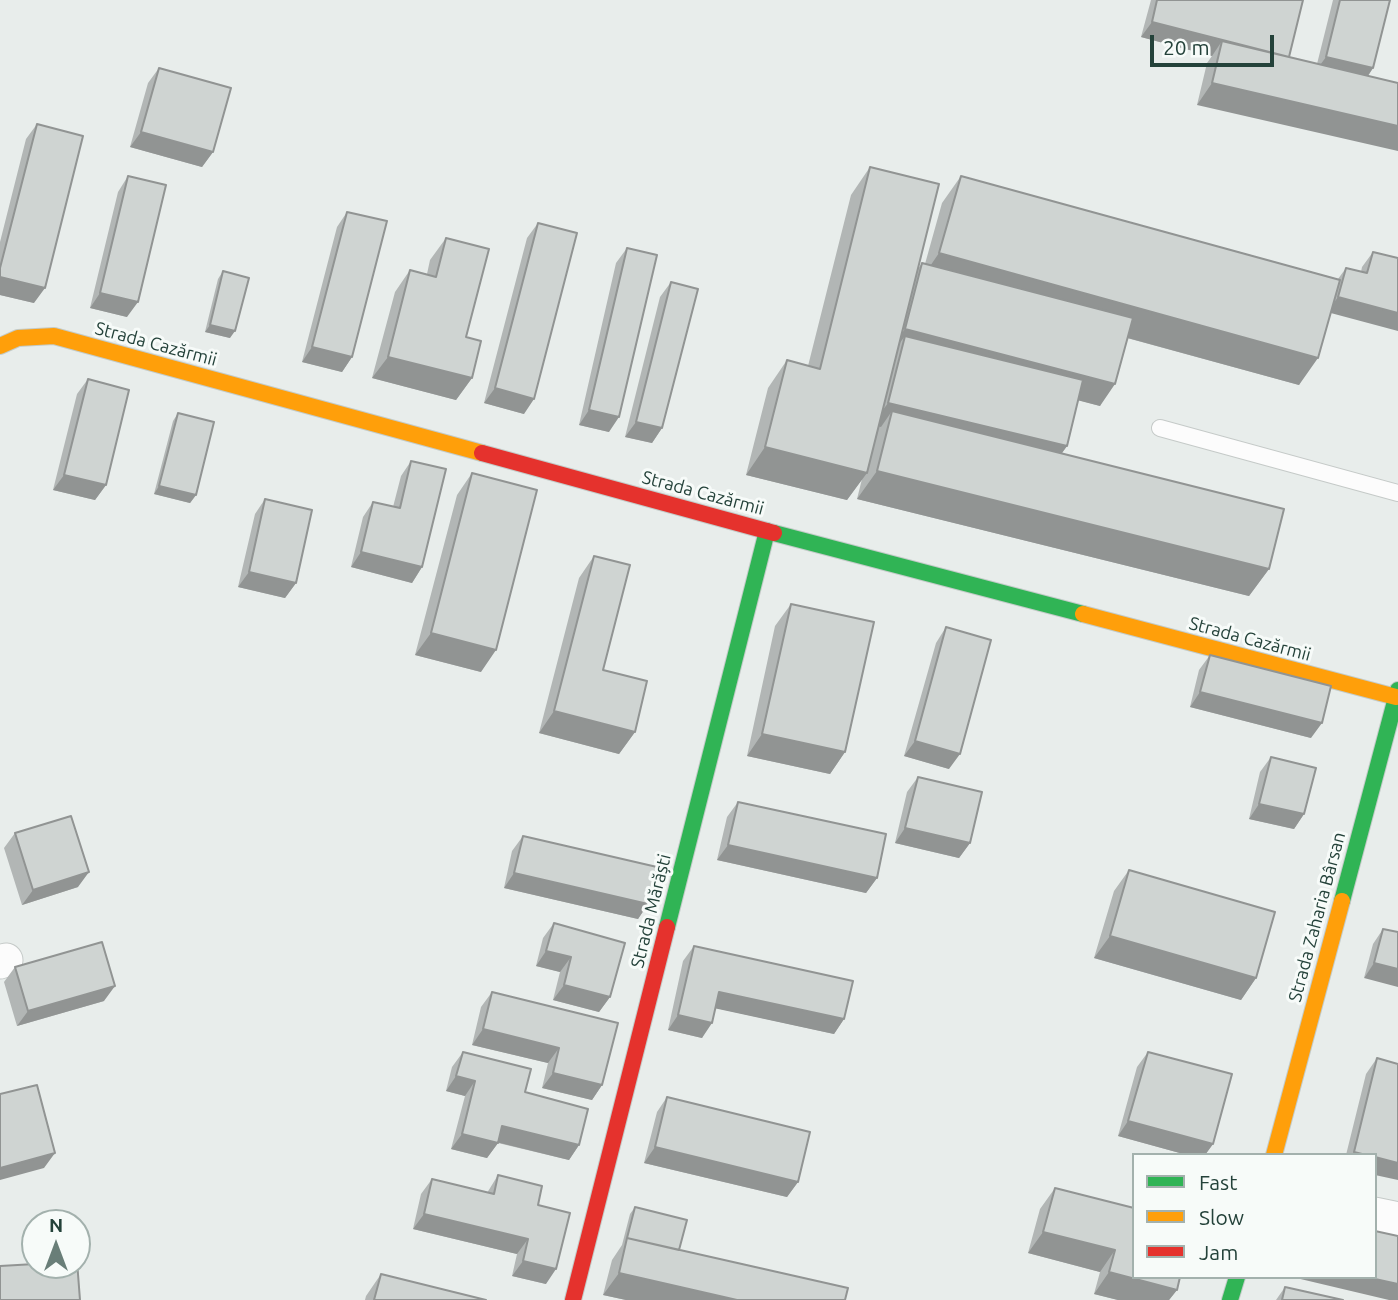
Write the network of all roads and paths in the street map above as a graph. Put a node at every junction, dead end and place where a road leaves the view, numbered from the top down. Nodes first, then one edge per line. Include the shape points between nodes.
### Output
1 (0, 346) edge
2 (1160, 428) dead end
3 (1398, 493) edge
4 (767, 531) junction
5 (1397, 693) edge
6 (1275, 1153) edge
7 (1377, 1214) edge
8 (1398, 1219) edge
9 (1236, 1279) edge
10 (573, 1300) edge
11 (1230, 1300) edge

1 - 4 street, Strada Cazărmii via 18,338 54,336
2 - 3 lane
4 - 5 street, Strada Cazărmii
4 - 10 street, Strada Mărăști
5 - 6 street, Strada Zaharia Bârsan
7 - 8 street
9 - 11 street

